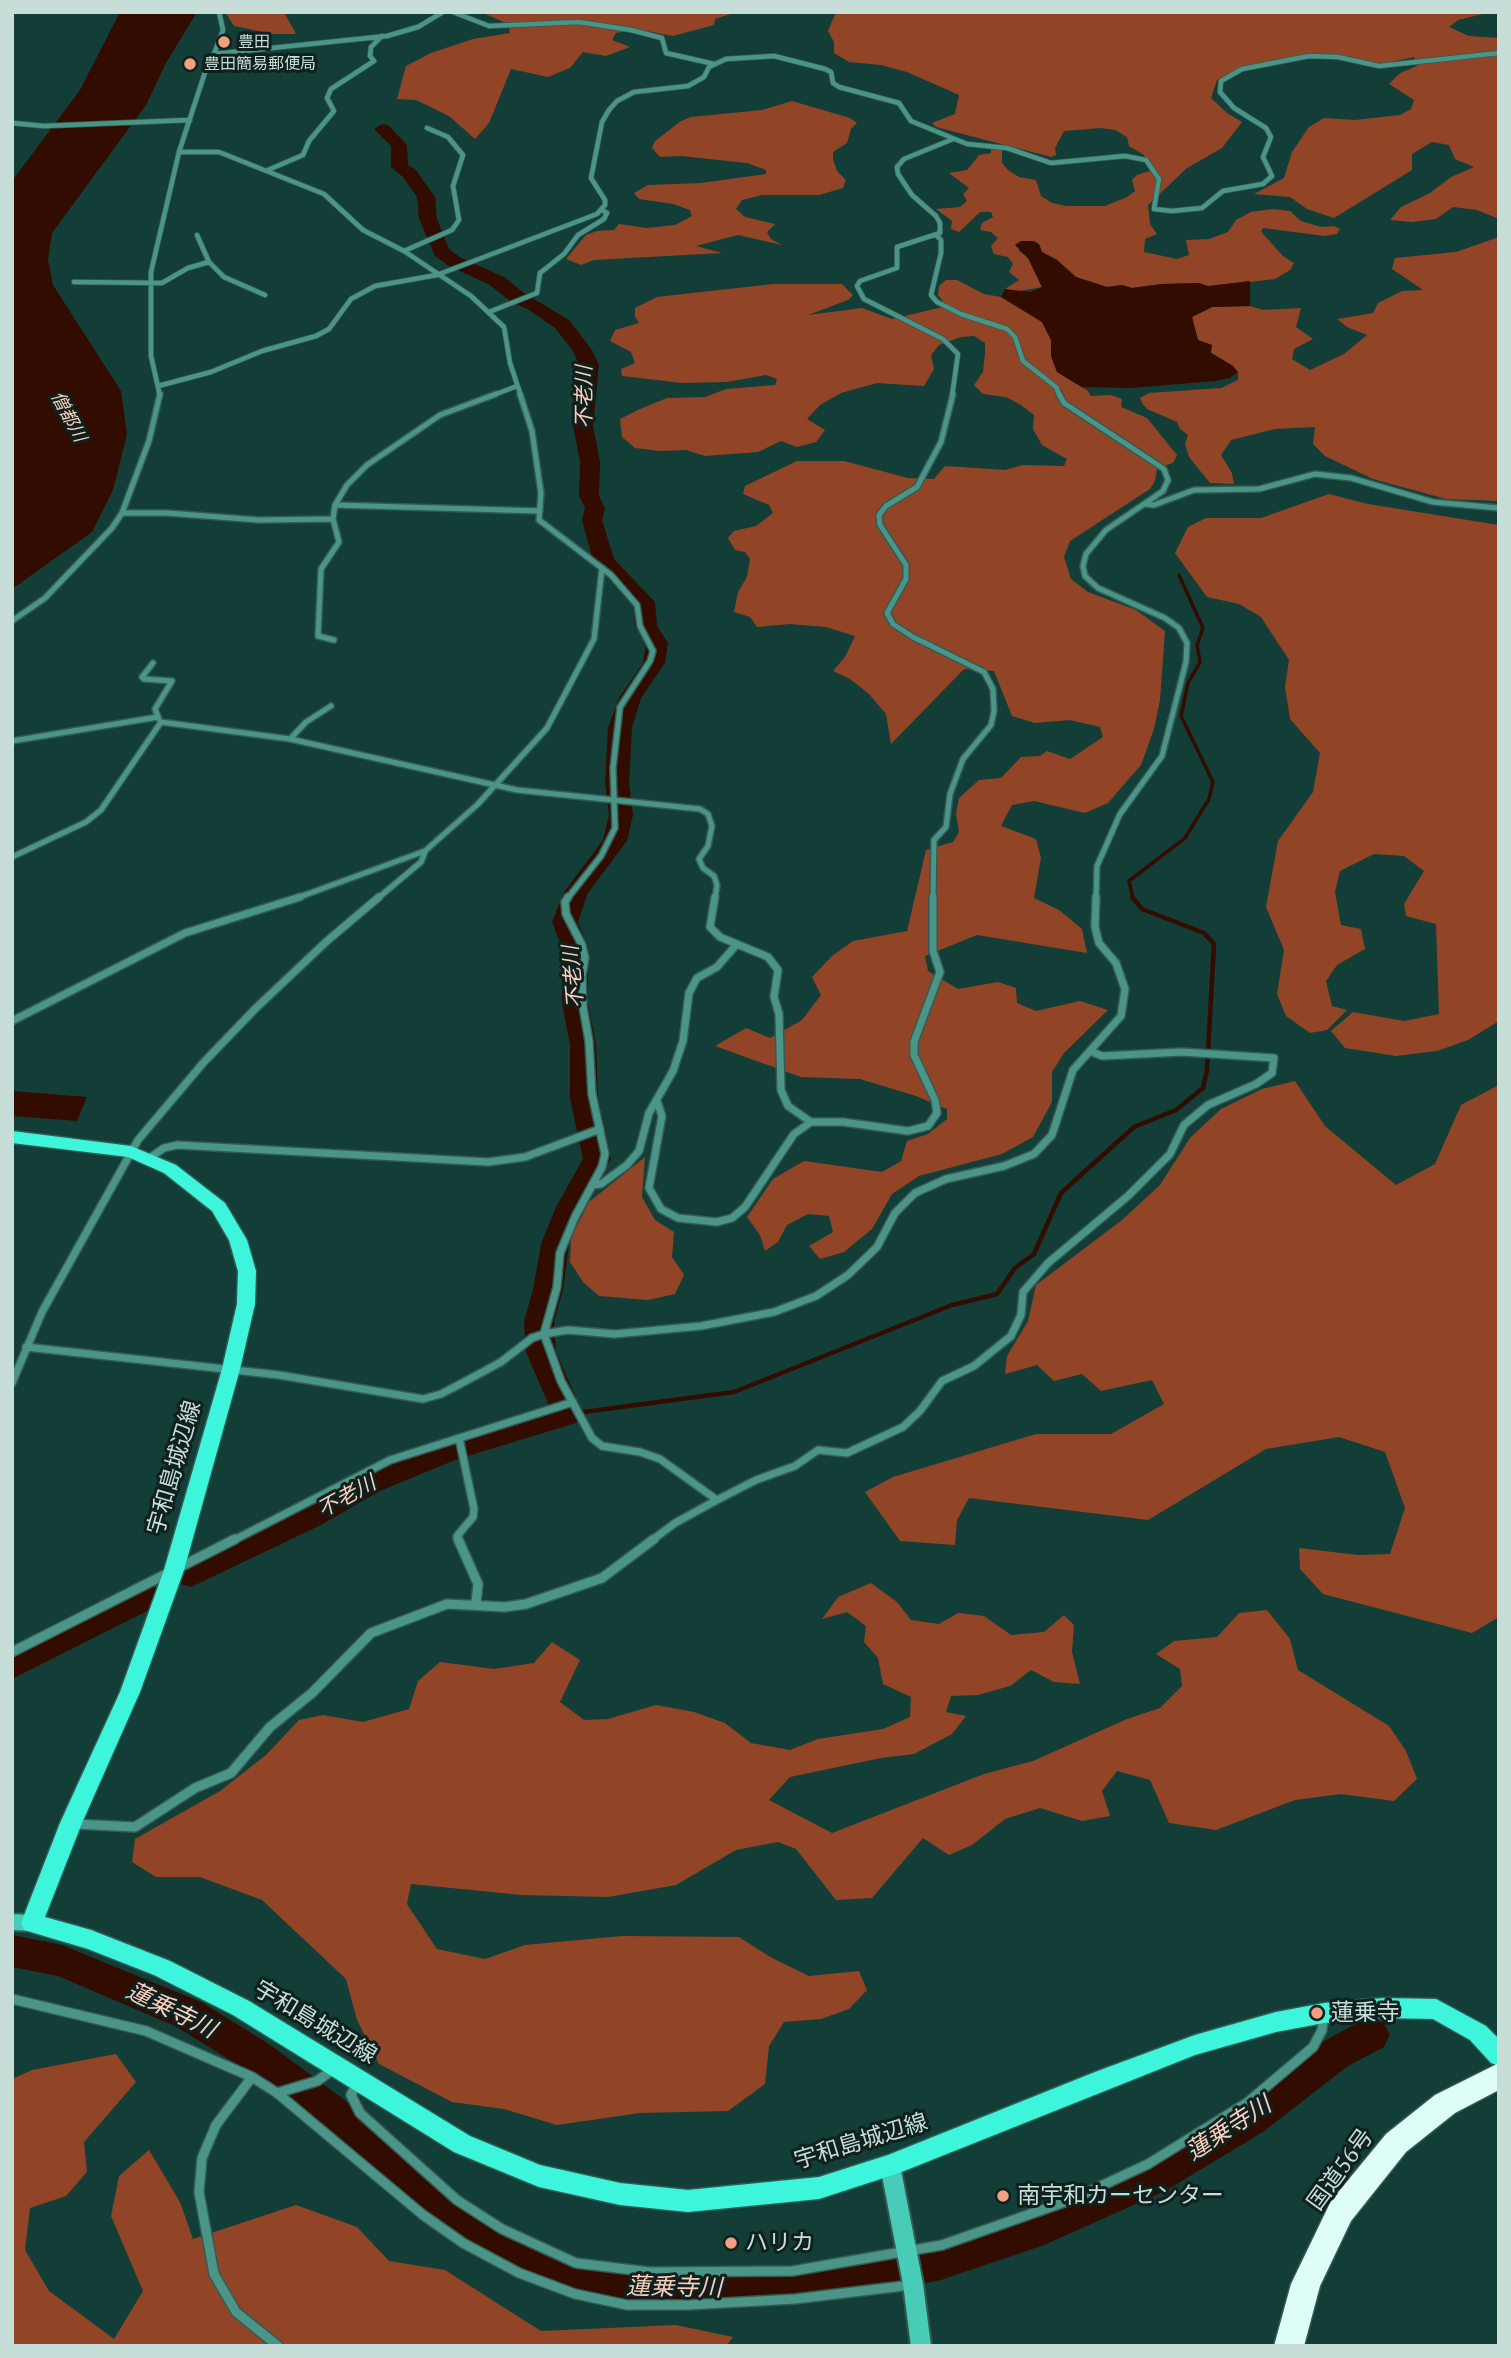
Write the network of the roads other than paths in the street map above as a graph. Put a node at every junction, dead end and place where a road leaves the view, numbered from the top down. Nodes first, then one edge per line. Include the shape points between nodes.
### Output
1 (219, 12) edge
2 (443, 12) edge
3 (453, 12) edge
4 (382, 36) junction
5 (1499, 53) edge
6 (214, 54) junction
7 (714, 64) junction
8 (190, 120) junction
9 (12, 123) edge
10 (427, 128) dead end
11 (953, 139) junction
12 (179, 152) junction
13 (268, 170) junction
14 (602, 210) junction
15 (197, 235) dead end
16 (937, 236) junction
17 (404, 251) junction
18 (209, 262) junction
19 (436, 275) junction
20 (74, 282) dead end
21 (150, 284) junction
22 (265, 295) dead end
23 (489, 312) junction
24 (158, 386) junction
25 (517, 386) junction
26 (1146, 504) junction
27 (335, 505) junction
28 (1499, 508) edge
29 (540, 511) junction
30 (122, 513) junction
31 (333, 519) junction
32 (602, 568) junction
33 (12, 621) edge
34 (334, 640) dead end
35 (153, 663) dead end
36 (331, 706) dead end
37 (159, 720) junction
38 (290, 739) junction
39 (12, 741) edge
40 (495, 786) junction
41 (616, 802) junction
42 (425, 851) junction
43 (12, 857) edge
44 (737, 944) junction
45 (12, 1021) edge
46 (1090, 1051) junction
47 (657, 1101) junction
48 (811, 1122) junction
49 (600, 1129) junction
50 (12, 1137) edge
51 (140, 1155) junction
52 (592, 1185) junction
53 (544, 1334) junction
54 (26, 1347) junction
55 (230, 1369) junction
56 (12, 1383) edge
57 (573, 1402) junction
58 (459, 1438) junction
59 (717, 1500) junction
60 (174, 1570) junction
61 (476, 1603) junction
62 (12, 1652) edge
63 (71, 1824) junction
64 (22, 1922) edge
65 (12, 1999) edge
66 (1324, 2013) junction
67 (1499, 2056) edge
68 (337, 2067) junction
69 (1499, 2076) edge
70 (253, 2077) junction
71 (359, 2080) junction
72 (277, 2093) junction
73 (890, 2165) junction
74 (906, 2250) junction
75 (913, 2284) junction
76 (278, 2346) edge
77 (920, 2346) edge
78 (1289, 2346) edge

1 - 6 street via 223,30
2 - 4 street via 418,27
3 - 7 street via 489,26 579,22 621,28 662,38 671,55
4 - 6 street
4 - 13 street via 371,47 374,61 331,89 327,98 334,111 303,155
5 - 11 street via 1379,66 1309,56 1242,69 1221,81 1220,92 1271,136 1263,157 1272,176 1263,184 1223,191 1210,204 1185,211 1154,209 1159,178 1146,160 1125,156 1051,163 1007,148
6 - 8 street
7 - 11 street via 741,57 775,57 825,69 839,87 899,103 911,121
7 - 14 street via 688,86 634,92 609,110 602,122 591,178 605,200
8 - 9 street
8 - 12 street
10 - 17 street via 448,137 463,155 453,186 459,220 452,230
11 - 16 street via 904,159 897,167 912,195 936,216 940,223
12 - 13 street via 219,152
12 - 21 street
13 - 17 street via 324,194 363,230
14 - 19 street
14 - 23 street via 607,213 604,219 578,235 564,254 540,273 537,293
15 - 18 street
16 - 26 street via 941,253 931,295 945,308 1007,329 1015,337 1023,361 1055,387 1064,402 1164,469 1168,480 1163,491
16 - 48 street via 897,247 897,268 857,286 864,299 943,339 958,354 940,442 917,487 879,515 880,525 906,565 906,579 887,613 893,625 984,672 993,689 991,725 963,759 950,794 946,827 934,840 933,951 940,972 914,1042 914,1055 937,1113 928,1126 908,1131
17 - 19 street
18 - 21 street
18 - 22 street via 232,282
19 - 23 street
19 - 24 street via 375,286 351,299 329,330 316,336
20 - 21 street
21 - 24 street via 151,356
23 - 25 street via 504,327
24 - 30 street via 149,440
25 - 27 street via 452,409 416,430 368,465
25 - 29 street via 532,431
26 - 28 street via 1194,490 1259,489 1315,474 1351,478 1433,502
26 - 46 street via 1106,530 1086,554 1083,566 1085,576 1098,588 1165,618 1179,628 1187,643 1162,756 1120,814 1097,866 1095,927 1099,943 1116,962 1125,989 1121,1016
27 - 29 street
27 - 31 street
29 - 32 street via 539,520
30 - 31 street
30 - 33 street via 73,571
31 - 34 street via 339,542 321,569 318,636
32 - 40 street via 597,627 581,664 547,728
32 - 41 street via 636,605 640,626 653,651 620,707 612,788
35 - 37 street via 144,679 172,681 155,709
36 - 38 street
37 - 38 street
37 - 39 street
37 - 43 street via 101,810 86,822
38 - 40 street
40 - 41 street
40 - 42 street
41 - 44 street via 700,809 708,814 712,826 708,846 699,859 718,885 710,927
41 - 49 street via 615,828 601,856 565,902 585,958 583,1007
42 - 45 street via 338,885 185,933
42 - 51 street via 421,862 327,941 204,1062 138,1140
44 - 47 street via 693,985 683,1041
44 - 48 street via 768,957 778,970 774,997 779,1014 781,1090 788,1106
46 - 53 street via 1073,1070 1052,1135 1034,1154 946,1179 915,1193 895,1213 877,1247 848,1275 816,1296 774,1312 701,1326 615,1334 568,1330
46 - 59 street via 1102,1056 1182,1052 1274,1058 1272,1073 1208,1105 1184,1125 1170,1154 1048,1263 1023,1292 1021,1315 1011,1336 974,1366 942,1381 903,1427 847,1453 818,1450 795,1466
47 - 48 street via 662,1116 649,1188 661,1209 678,1218 717,1222 732,1218 745,1207 794,1134
47 - 52 street via 639,1151 601,1184
49 - 51 street via 525,1157 488,1161 177,1145
49 - 52 street via 605,1154
50 - 51 main road, 宇和島城辺線
51 - 54 street via 42,1312
51 - 55 main road, 宇和島城辺線 via 199,1189 219,1208 238,1241 247,1271 246,1304
52 - 53 street via 560,1253 557,1287
53 - 55 street via 464,1382 423,1399
53 - 57 street
54 - 55 street
54 - 56 street
55 - 60 main road, 宇和島城辺線
57 - 58 street
57 - 59 street via 592,1438 602,1446 660,1459
58 - 60 street via 390,1460
58 - 61 street via 474,1508 473,1517 457,1536 478,1584
59 - 61 street via 676,1523 602,1578 526,1604
60 - 62 street
60 - 63 main road, 宇和島城辺線 via 130,1692
61 - 63 street via 447,1604 371,1633 312,1693 270,1727 231,1773 195,1788 135,1827
63 - 64 main road, 宇和島城辺線
64 - 68 main road, 宇和島城辺線 via 91,1940 162,1968 241,2008
65 - 70 street via 146,2031
66 - 67 main road, 宇和島城辺線 via 1436,2009 1478,2033
66 - 73 main road, 宇和島城辺線 via 1195,2045
66 - 74 street via 1313,2048 1248,2102 1148,2164 1073,2199 942,2245
68 - 71 main road, 宇和島城辺線
68 - 72 street via 317,2081
69 - 78 highway, 国道56号 via 1445,2104 1396,2143 1342,2211 1306,2284
70 - 72 street
70 - 76 street via 216,2124 202,2158 199,2192 214,2274 236,2312
71 - 73 main road, 宇和島城辺線 via 462,2144 539,2176 620,2194 688,2201 754,2196 819,2188
71 - 74 street via 351,2095 360,2113 457,2200 502,2229 576,2263 649,2272 792,2271
72 - 75 street via 463,2244 519,2273 575,2294 627,2305 688,2305 795,2299
73 - 74 street
74 - 75 street
75 - 77 street

